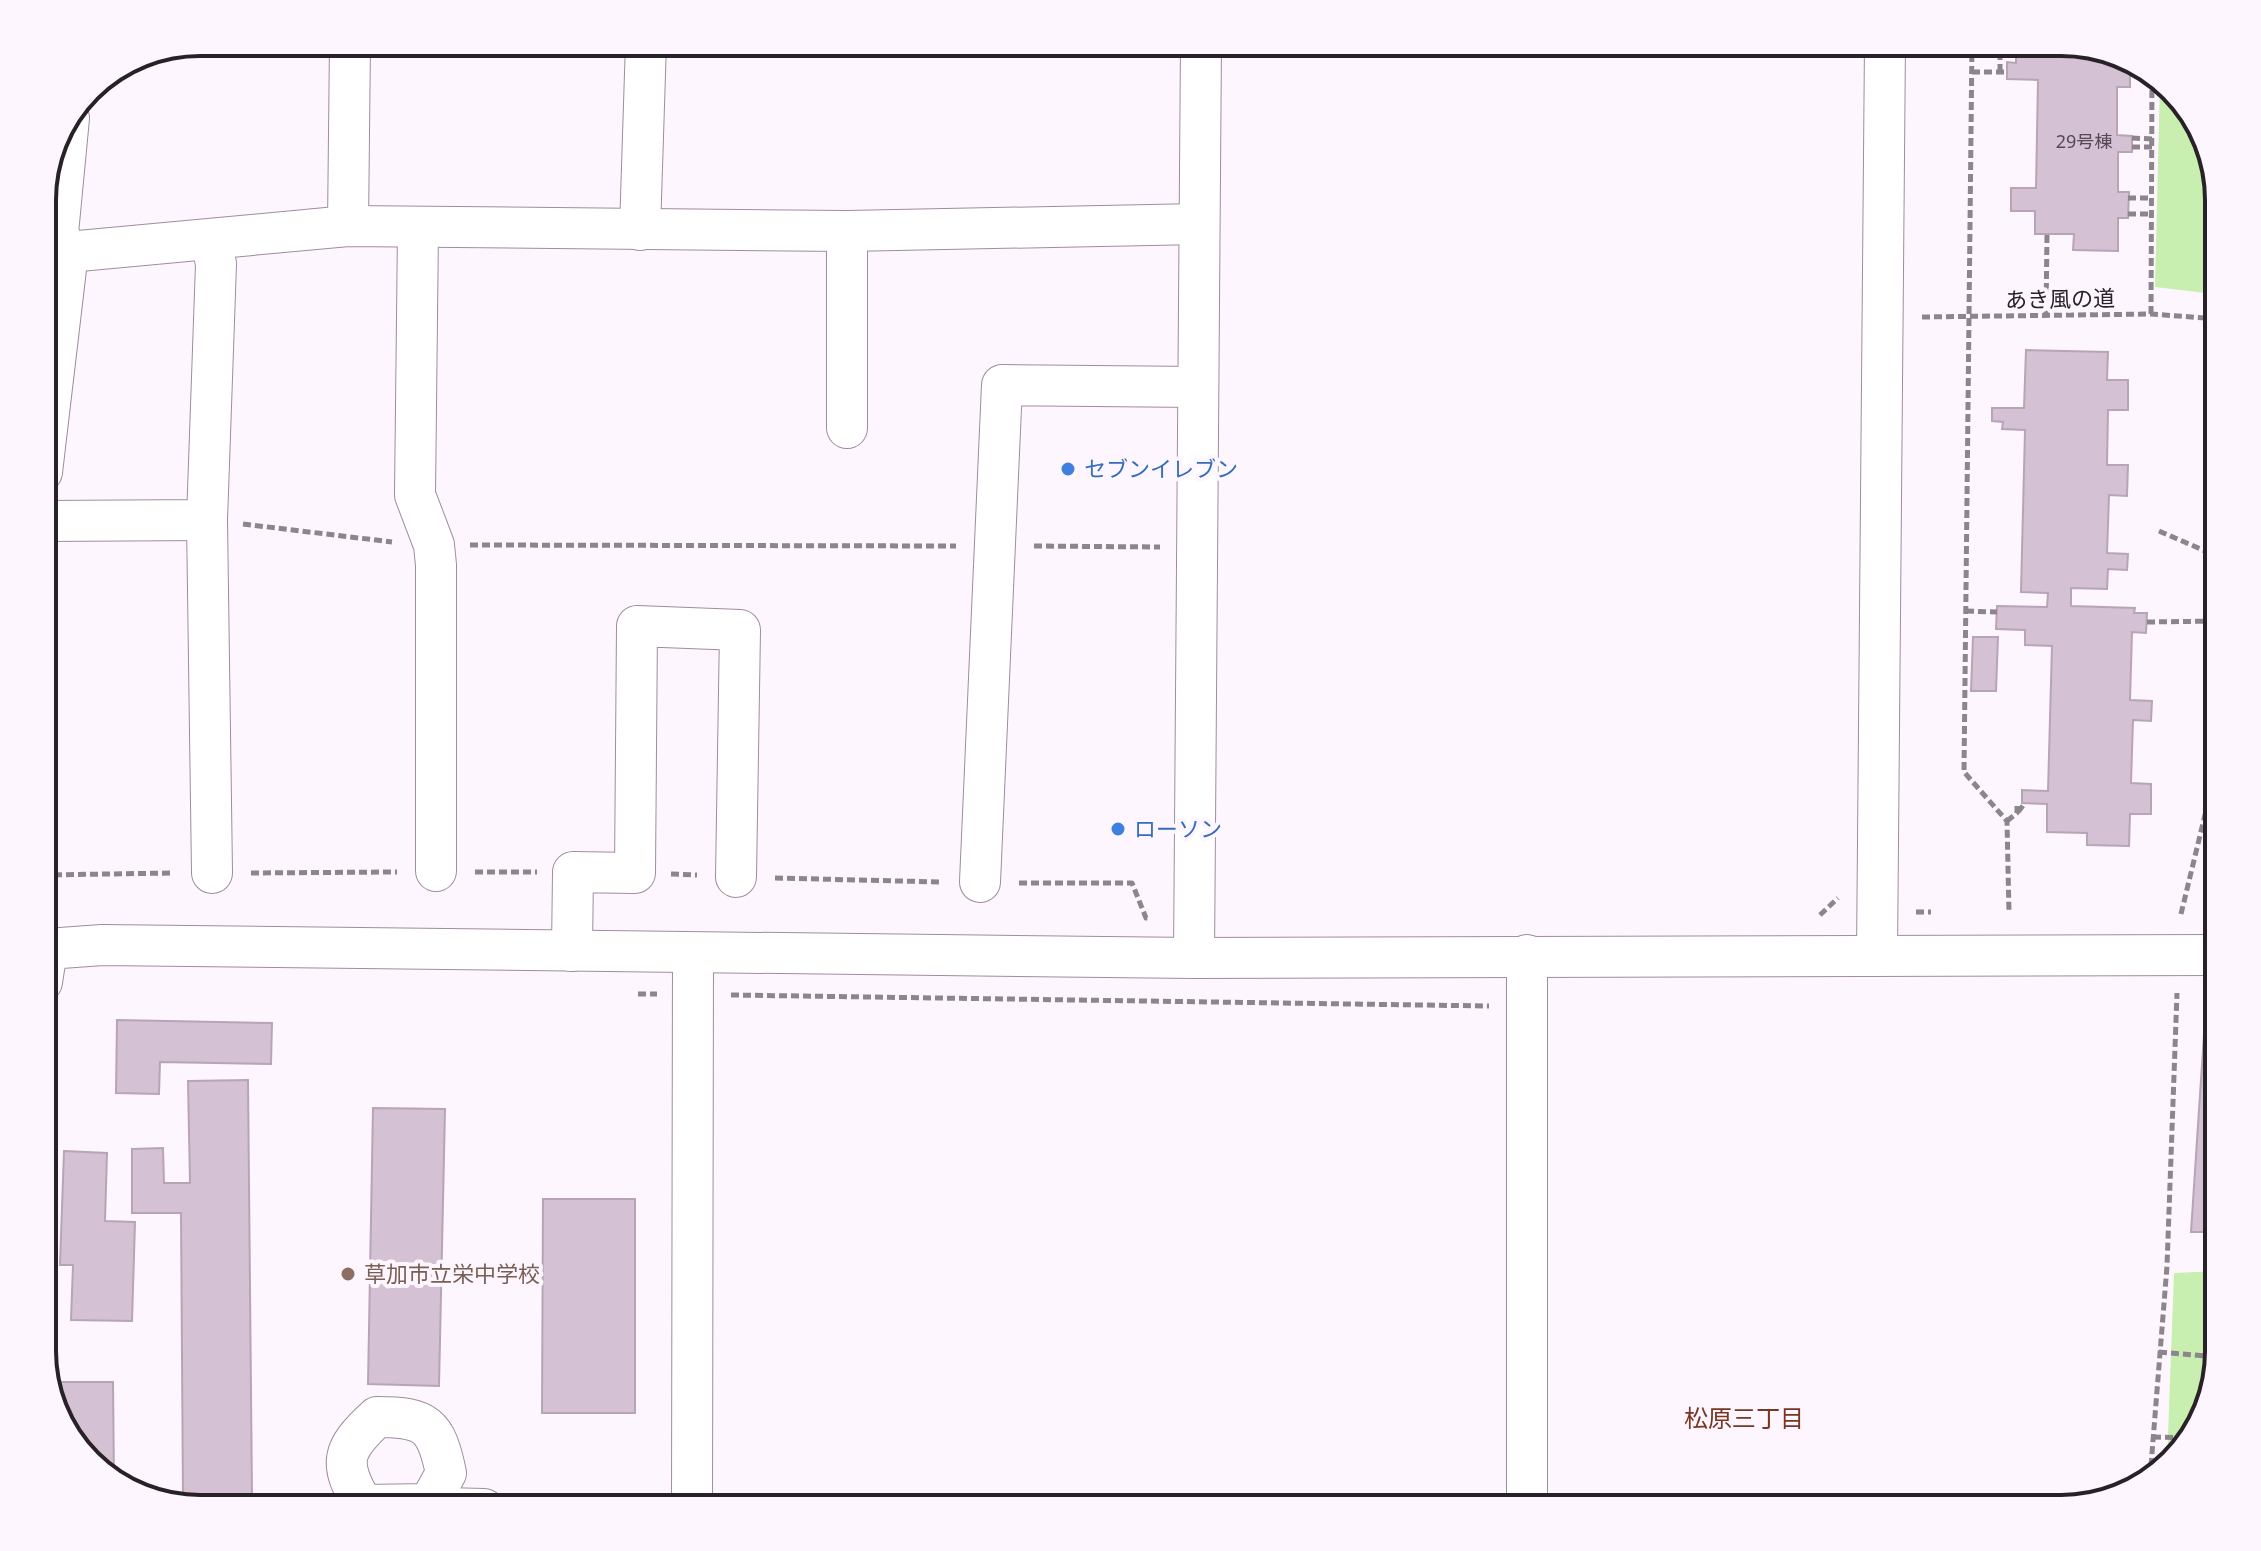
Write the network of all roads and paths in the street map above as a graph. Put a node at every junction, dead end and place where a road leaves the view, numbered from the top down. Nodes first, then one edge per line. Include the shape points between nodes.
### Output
1 (350, 56) edge
2 (646, 56) edge
3 (1201, 56) edge
4 (1885, 56) edge
5 (1972, 56) edge
6 (2001, 56) edge
7 (1972, 72) junction
8 (2152, 89) edge
9 (2132, 138) dead end
10 (2152, 139) junction
11 (2132, 147) dead end
12 (2152, 147) junction
13 (57, 187) edge
14 (2128, 198) dead end
15 (2152, 198) junction
16 (2128, 214) dead end
17 (2151, 214) junction
18 (1199, 224) junction
19 (348, 226) junction
20 (418, 229) junction
21 (640, 230) junction
22 (847, 231) junction
23 (2047, 234) dead end
24 (211, 239) junction
25 (68, 252) junction
26 (2151, 314) junction
27 (2046, 315) junction
28 (1970, 316) junction
29 (1914, 317) dead end
30 (2205, 318) edge
31 (56, 354) edge
32 (1198, 387) junction
33 (847, 428) dead end
34 (207, 520) junction
35 (56, 521) edge
36 (2159, 531) dead end
37 (434, 545) junction
38 (995, 546) junction
39 (1197, 547) junction
40 (2205, 551) edge
41 (1966, 611) junction
42 (1997, 612) dead end
43 (2205, 621) edge
44 (2147, 622) dead end
45 (2025, 803) dead end
46 (2205, 815) edge
47 (2007, 821) junction
48 (436, 871) dead end
49 (212, 873) dead end
50 (736, 877) dead end
51 (980, 882) dead end
52 (1842, 893) dead end
53 (2009, 913) dead end
54 (2181, 914) dead end
55 (1807, 915) dead end
56 (572, 951) junction
57 (693, 953) junction
58 (1527, 955) junction
59 (2205, 955) edge
60 (56, 956) edge
61 (1877, 956) junction
62 (1194, 958) junction
63 (2177, 989) dead end
64 (638, 994) dead end
65 (693, 995) junction
66 (1498, 1006) dead end
67 (2159, 1352) junction
68 (2205, 1356) edge
69 (2153, 1437) junction
70 (2175, 1439) edge
71 (2151, 1463) edge
72 (692, 1495) edge
73 (1527, 1495) edge

1 - 19 street
2 - 21 street
3 - 18 street
4 - 61 street
5 - 7 path
6 - 7 path via 2003,72
7 - 28 path
8 - 10 path
9 - 10 path
10 - 12 path
11 - 12 path
12 - 15 path
13 - 25 street via 58,233
14 - 15 path
15 - 17 path
16 - 17 path
17 - 26 path
18 - 22 street
18 - 32 street
19 - 20 street
19 - 24 street
20 - 21 street
20 - 37 street via 415,495
21 - 22 street
22 - 33 street
23 - 27 path
24 - 25 street
24 - 34 street via 216,264
25 - 31 street
26 - 27 path, あき風の道
26 - 30 path, あき風の道
27 - 28 path, あき風の道
28 - 29 path, あき風の道
28 - 41 path
32 - 38 street via 1002,385
32 - 39 street
34 - 35 street
34 - 37 path
34 - 49 street
36 - 40 path
37 - 38 path
37 - 48 street
38 - 39 path
38 - 51 street
39 - 62 street
41 - 42 path
41 - 47 path via 1964,772
43 - 44 path
45 - 47 path
46 - 54 path
47 - 53 path
50 - 56 street via 740,630 637,626 635,873 573,872
52 - 55 path via 1823,915
56 - 57 street
56 - 60 street via 102,945
57 - 62 street
57 - 65 street
58 - 61 street
58 - 62 street
58 - 73 street
59 - 61 street
63 - 67 path
64 - 65 path
65 - 66 path
65 - 72 street
67 - 68 path
67 - 69 path
69 - 70 path
69 - 71 path

